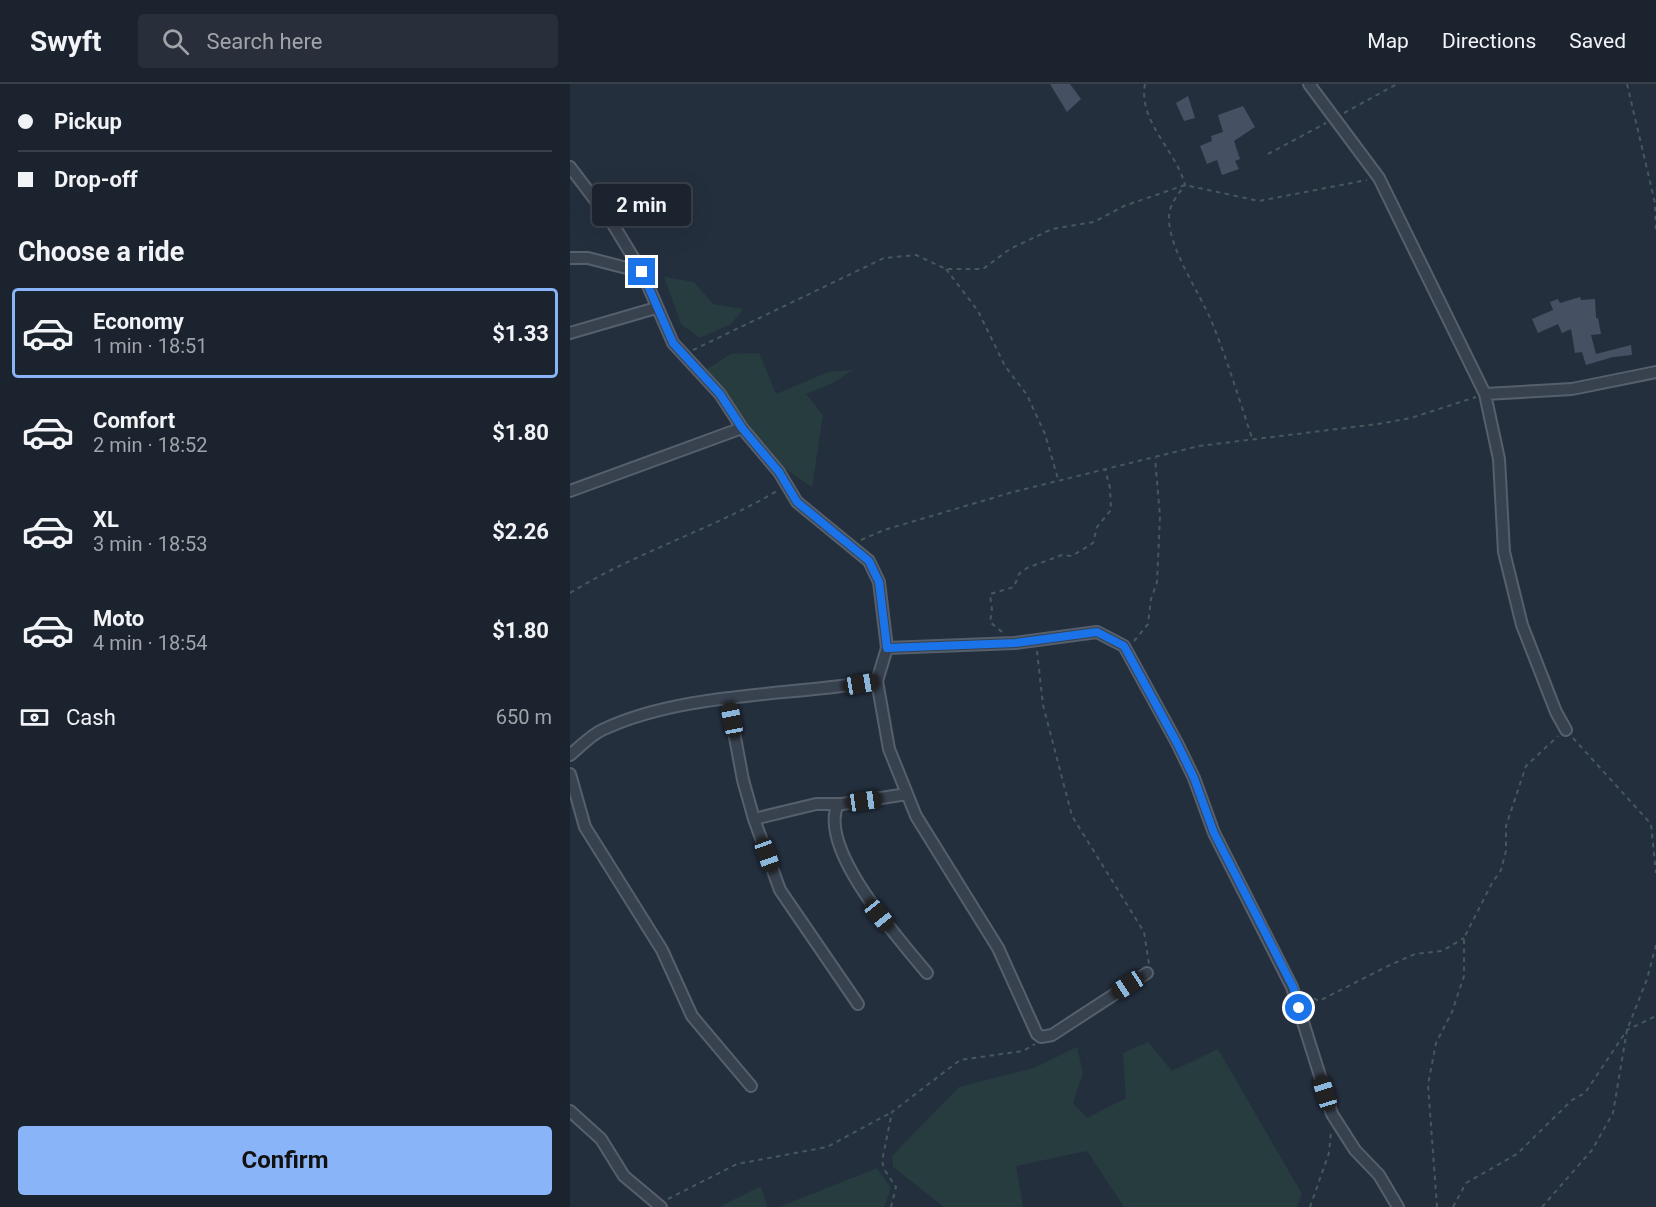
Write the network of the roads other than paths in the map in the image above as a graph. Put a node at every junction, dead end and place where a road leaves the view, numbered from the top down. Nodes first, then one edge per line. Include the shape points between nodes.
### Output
1 (1309, 84) edge
2 (570, 167) edge
3 (570, 258) edge
4 (642, 272) junction
5 (656, 308) junction
6 (570, 333) edge
7 (1656, 372) edge
8 (1485, 394) junction
9 (742, 428) junction
10 (570, 491) edge
11 (887, 648) junction
12 (877, 681) junction
13 (728, 700) junction
14 (1566, 730) road end
15 (570, 755) edge
16 (570, 774) edge
17 (907, 794) junction
18 (838, 804) junction
19 (753, 819) junction
20 (1147, 973) road end
21 (927, 974) dead end
22 (858, 1004) dead end
23 (751, 1086) dead end
24 (570, 1111) edge
25 (661, 1205) edge
26 (1398, 1207) edge

1 - 8 street via 1379,178
2 - 4 street via 611,221
3 - 4 street via 588,258
4 - 5 street
5 - 6 street
5 - 9 street via 673,343 720,394
7 - 8 street via 1572,389
8 - 14 street via 1499,459 1504,552 1522,625
9 - 10 street
9 - 11 street via 797,502 869,561 875,571
11 - 12 street
11 - 26 street via 1015,643 1097,632 1124,646 1177,743 1214,833 1293,987 1332,1114 1355,1150 1379,1175
12 - 13 street
12 - 17 street via 889,749
13 - 15 street via 650,712 600,730
13 - 19 street
16 - 23 street via 585,827 662,950 692,1016
17 - 18 street
17 - 20 street via 916,816 998,948 1037,1034 1048,1036
18 - 19 street via 816,804
18 - 21 street via 833,822 844,858 879,915
19 - 22 street via 780,890
24 - 25 street via 601,1139 624,1176

